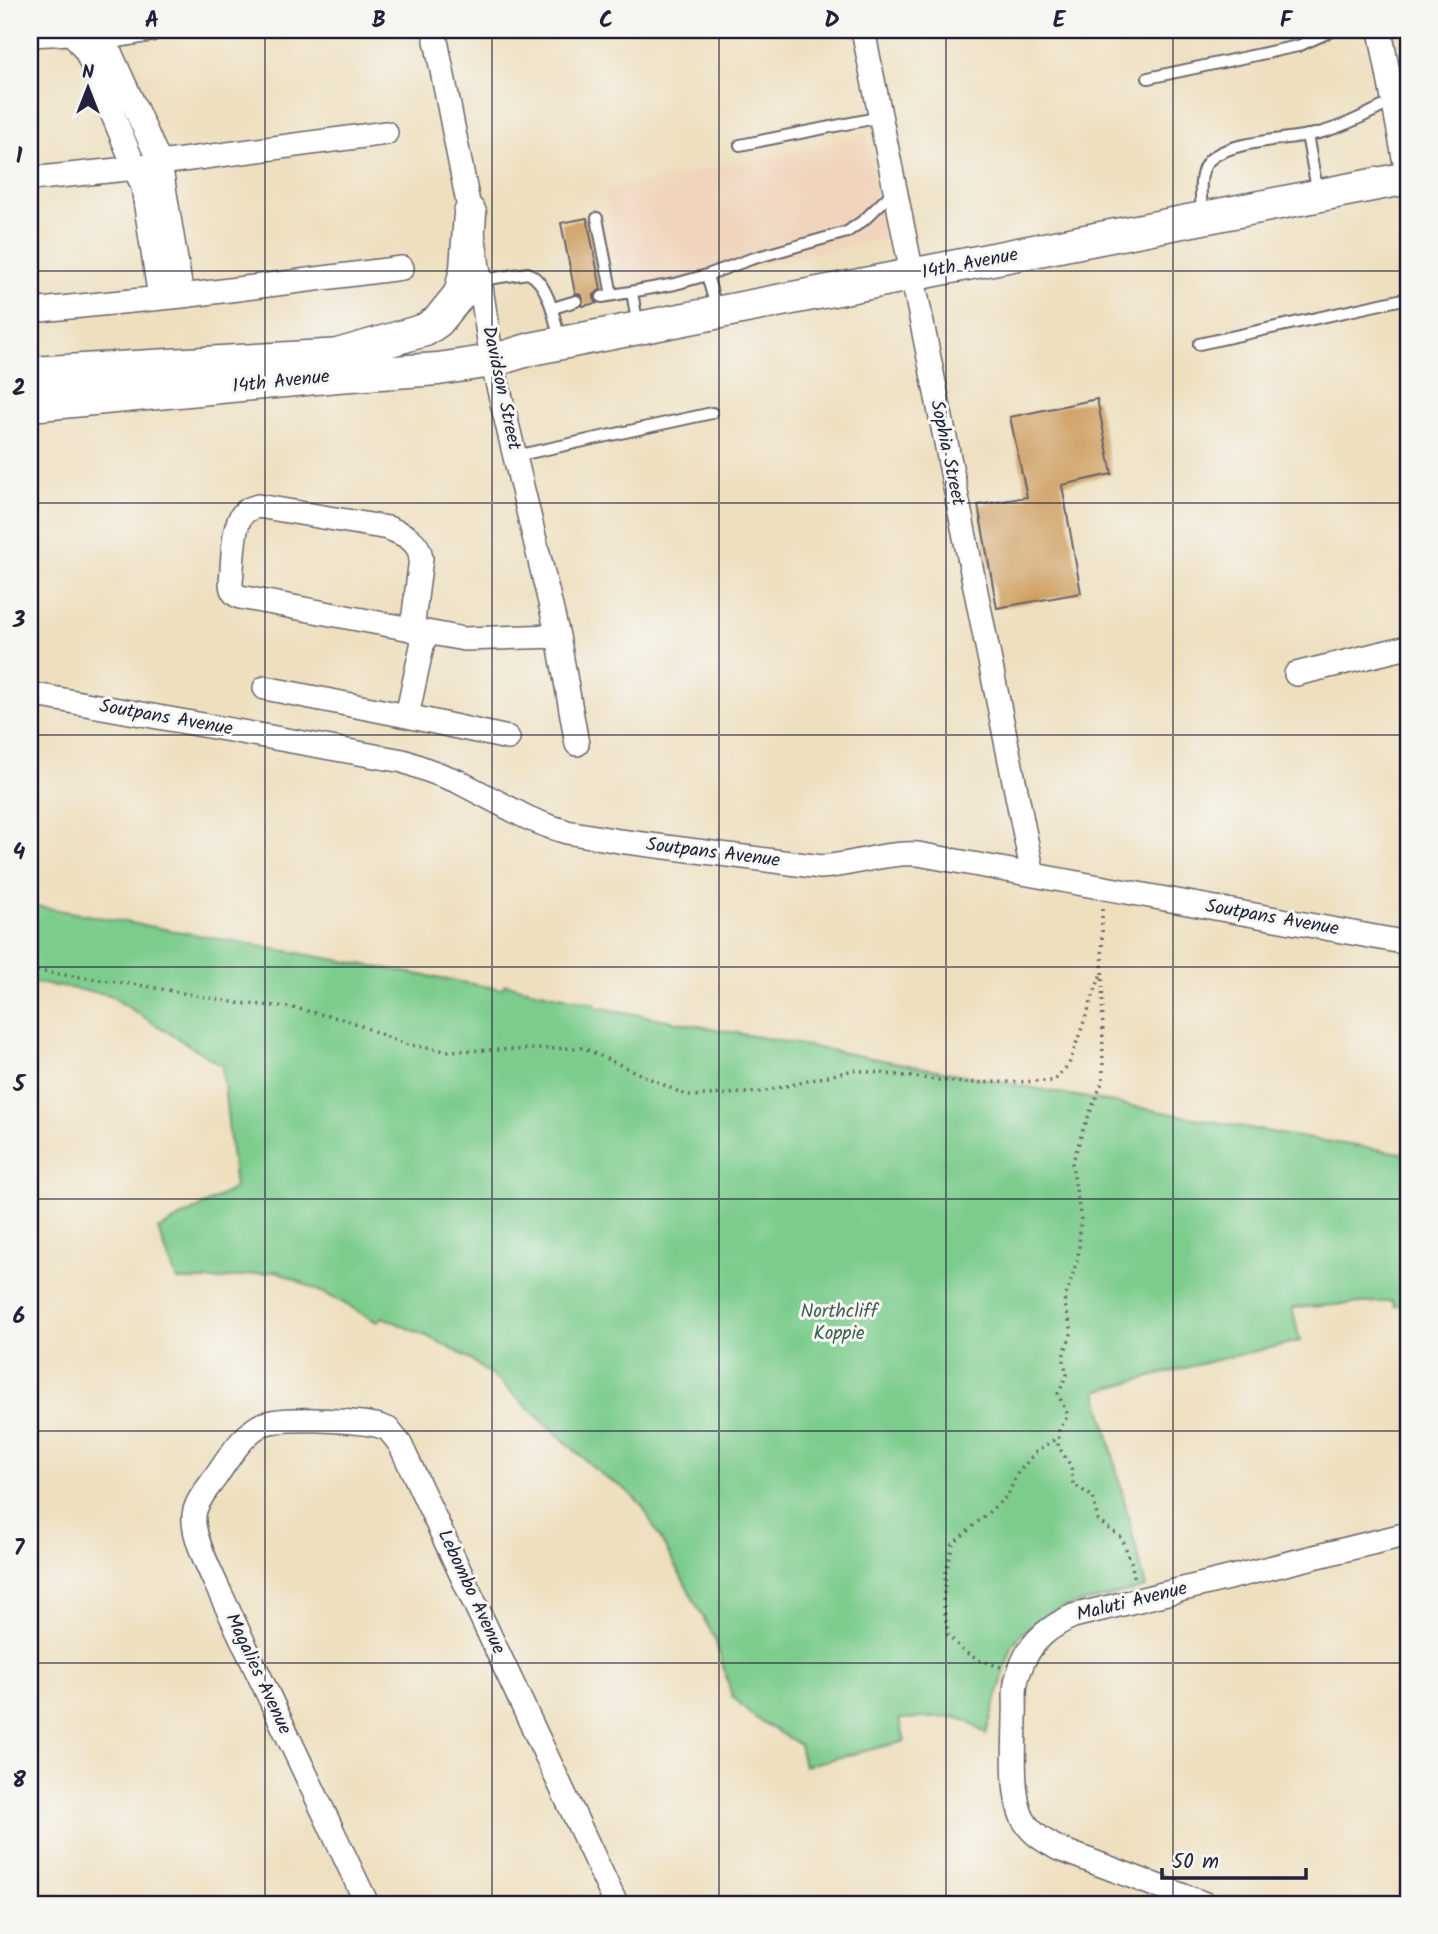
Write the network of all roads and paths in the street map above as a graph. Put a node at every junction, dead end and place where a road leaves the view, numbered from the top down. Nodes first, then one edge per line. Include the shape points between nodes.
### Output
1 (150, 30) edge
2 (434, 30) edge
3 (863, 30) edge
4 (1334, 30) edge
5 (1380, 30) edge
6 (70, 31) edge
7 (102, 34) edge
8 (30, 35) edge
9 (1148, 78) dead end
10 (1400, 113) edge
11 (881, 117) junction
12 (386, 133) dead end
13 (1307, 135) junction
14 (740, 145) dead end
15 (160, 163) junction
16 (136, 168) junction
17 (1408, 178) edge
18 (30, 179) edge
19 (895, 190) junction
20 (1318, 196) junction
21 (470, 213) junction
22 (597, 218) dead end
23 (1203, 219) junction
24 (402, 268) dead end
25 (708, 275) junction
26 (912, 276) junction
27 (481, 280) junction
28 (632, 292) junction
29 (171, 297) junction
30 (1408, 298) edge
31 (576, 301) dead end
32 (552, 308) junction
33 (30, 311) edge
34 (717, 312) junction
35 (638, 329) junction
36 (1199, 344) dead end
37 (546, 347) junction
38 (491, 351) junction
39 (334, 356) junction
40 (30, 373) edge
41 (30, 405) edge
42 (712, 413) dead end
43 (515, 456) junction
44 (419, 631) junction
45 (558, 636) junction
46 (1408, 647) edge
47 (1296, 674) dead end
48 (264, 688) dead end
49 (30, 694) edge
50 (407, 716) junction
51 (508, 738) dead end
52 (577, 744) dead end
53 (1033, 875) junction
54 (1102, 888) junction
55 (1408, 943) edge
56 (30, 970) edge
57 (1102, 971) junction
58 (1059, 1438) junction
59 (238, 1447) joint
60 (1408, 1534) edge
61 (1139, 1600) junction
62 (1018, 1676) junction
63 (367, 1904) edge
64 (616, 1904) edge
65 (1205, 1904) edge

1 - 7 street
2 - 21 street, Davidson Street
3 - 11 street, Sophia Street
4 - 9 lane via 1298,46
5 - 10 street
6 - 7 street
6 - 8 street
6 - 16 street via 87,53
7 - 15 street
10 - 13 lane
10 - 17 street
11 - 14 lane
11 - 19 street, Sophia Street
12 - 15 street
13 - 20 lane
13 - 23 lane via 1229,148 1208,162 1201,176
15 - 16 street
15 - 29 street
16 - 18 street
16 - 29 street
17 - 20 main road, 14th Avenue
19 - 25 lane via 847,232
19 - 26 street, Sophia Street
20 - 23 main road, 14th Avenue
21 - 27 street, Davidson Street
21 - 39 main road via 460,294 438,321 425,330
22 - 28 lane via 607,296
23 - 26 main road, 14th Avenue
24 - 29 street
25 - 28 lane
25 - 34 lane
26 - 34 main road, 14th Avenue
26 - 53 street, Sophia Street
27 - 32 lane via 529,272
27 - 38 street, Davidson Street
28 - 35 lane
29 - 33 street
30 - 36 lane
31 - 32 lane
32 - 37 lane
34 - 35 main road, 14th Avenue
35 - 37 main road, 14th Avenue
37 - 38 main road, 14th Avenue
38 - 39 main road, 14th Avenue
38 - 41 main road, 14th Avenue via 438,369
38 - 43 street, Davidson Street
39 - 40 main road, 14th Avenue
42 - 43 lane
43 - 45 street, Davidson Street
44 - 44 street via 234,594 231,582 240,516 258,506 404,534 420,550
44 - 45 street via 464,639
44 - 50 street
45 - 52 street, Davidson Street
46 - 47 street
48 - 50 street
49 - 53 street, Soutpans Avenue via 403,761 567,832 821,867 908,854
50 - 51 street
53 - 54 street, Soutpans Avenue
54 - 55 street, Soutpans Avenue
54 - 57 path
56 - 57 path via 237,1003 290,1007 350,1021 404,1044 447,1051 583,1048 688,1097 761,1092 854,1070 963,1083 1054,1081 1069,1064
57 - 58 path via 1103,1080 1072,1164 1081,1220 1078,1257 1064,1302 1072,1331 1063,1357 1067,1375 1058,1394 1068,1415
58 - 61 path via 1073,1484 1093,1497 1098,1521 1122,1538
58 - 62 path via 1037,1452 1017,1474 1008,1495 953,1544 946,1572 943,1602 948,1634 964,1652
59 - 63 street, Magalies Avenue via 198,1503 195,1527 222,1597
59 - 64 street, Lebombo Avenue via 261,1424 282,1420 366,1424 393,1434
60 - 61 street, Maluti Avenue
61 - 62 street, Maluti Avenue via 1056,1623 1029,1651
62 - 65 street, Maluti Avenue via 1016,1787 1026,1823 1040,1839 1059,1849

